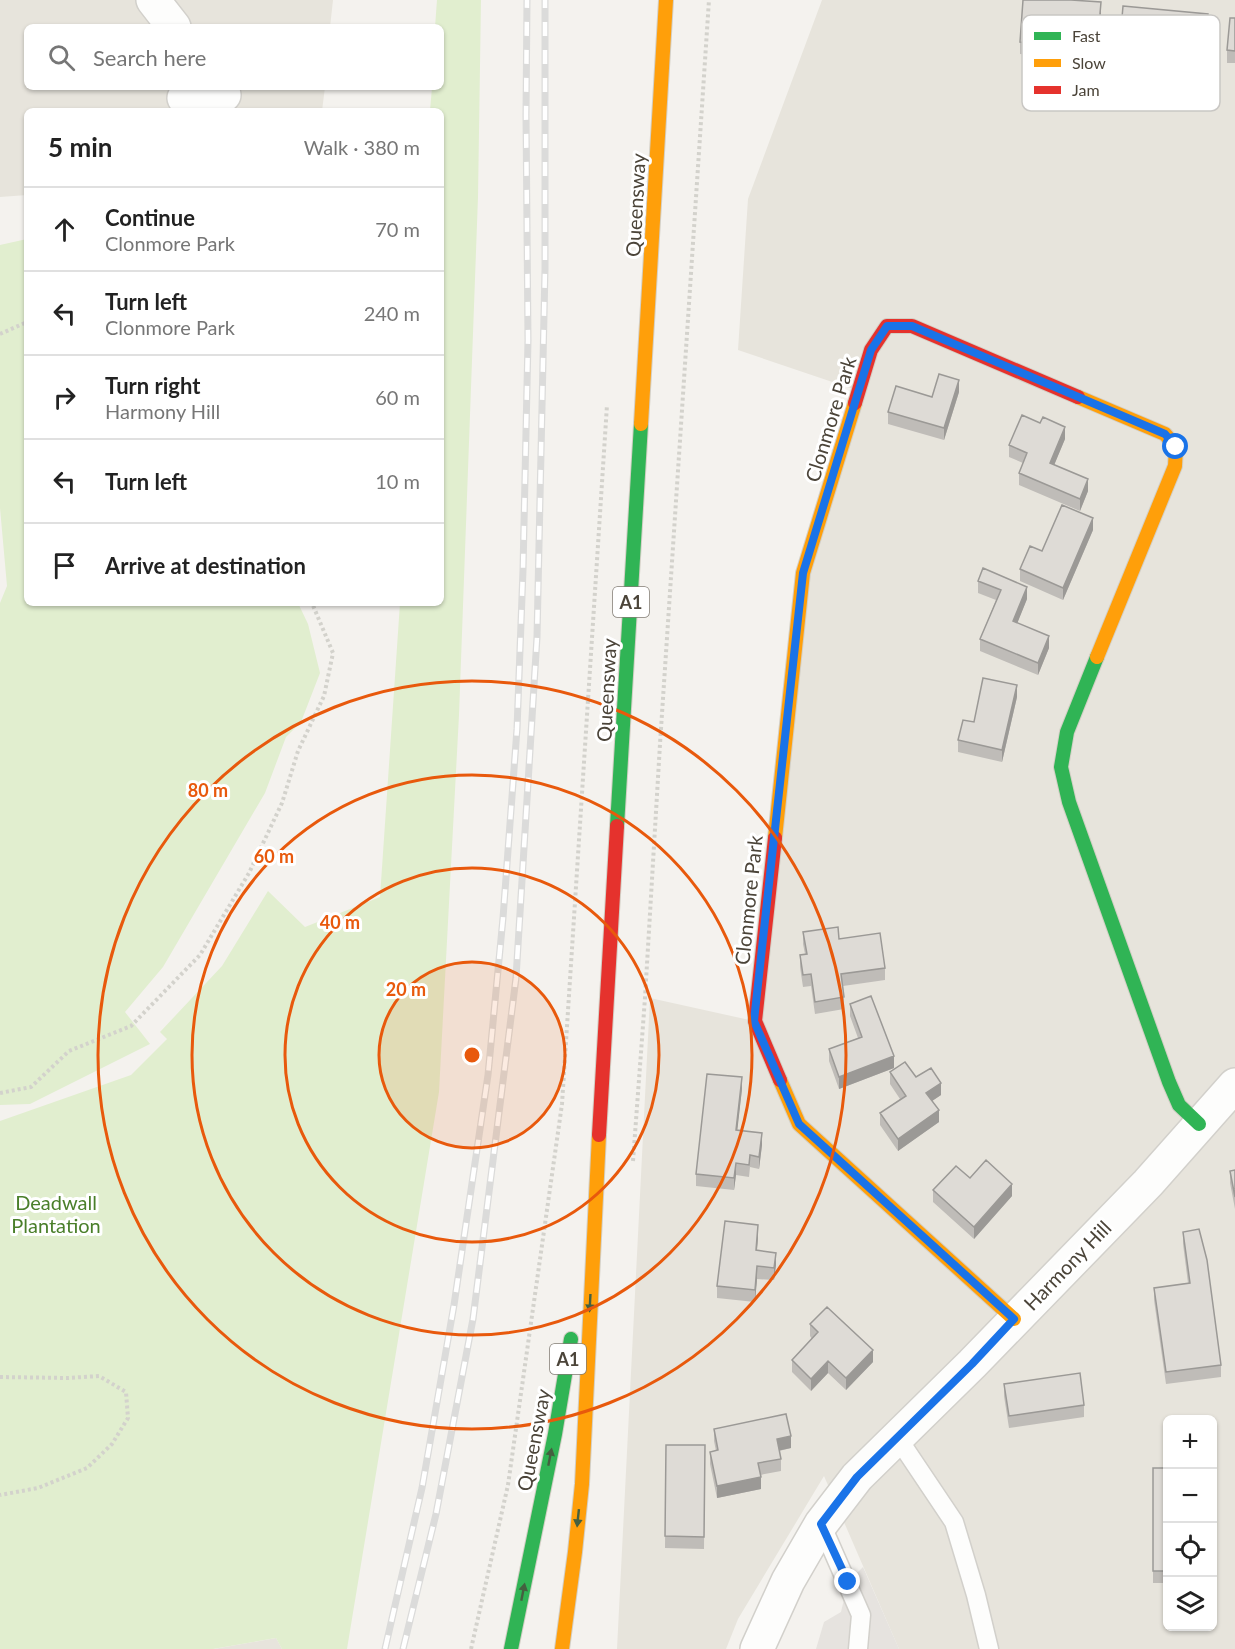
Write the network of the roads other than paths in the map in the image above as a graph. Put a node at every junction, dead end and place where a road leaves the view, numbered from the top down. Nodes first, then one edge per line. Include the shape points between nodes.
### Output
1 (153, 0) edge
2 (666, 0) edge
3 (172, 24) edge
4 (224, 95) dead end
5 (184, 99) edge
6 (1235, 1085) edge
7 (1199, 1124) junction
8 (595, 1203) junction
9 (577, 1307) dead end
10 (1014, 1319) junction
11 (573, 1330) dead end
12 (897, 1437) junction
13 (821, 1524) junction
14 (511, 1649) edge
15 (562, 1649) edge
16 (757, 1649) edge
17 (858, 1649) edge
18 (989, 1649) edge

1 - 3 street
2 - 8 main road, Queensway / A1
4 - 5 street
6 - 7 street, Harmony Hill
7 - 10 street, Harmony Hill via 1148,1183
7 - 10 main road, Clonmore Park via 1179,1105 1169,1082 1069,802 1061,767 1066,732 1175,466 1176,447 1165,434 912,326 887,326 871,350 803,573 754,1021 799,1124
8 - 9 main road, Queensway / A1
8 -> 15 main road, Queensway / A1 via 582,1484
10 - 12 street, Harmony Hill
14 -> 11 main road, Queensway / A1
12 - 13 street, Harmony Hill via 857,1477
12 - 18 lane via 954,1522
13 - 16 street, Harmony Hill via 788,1581
13 - 17 lane via 861,1615

